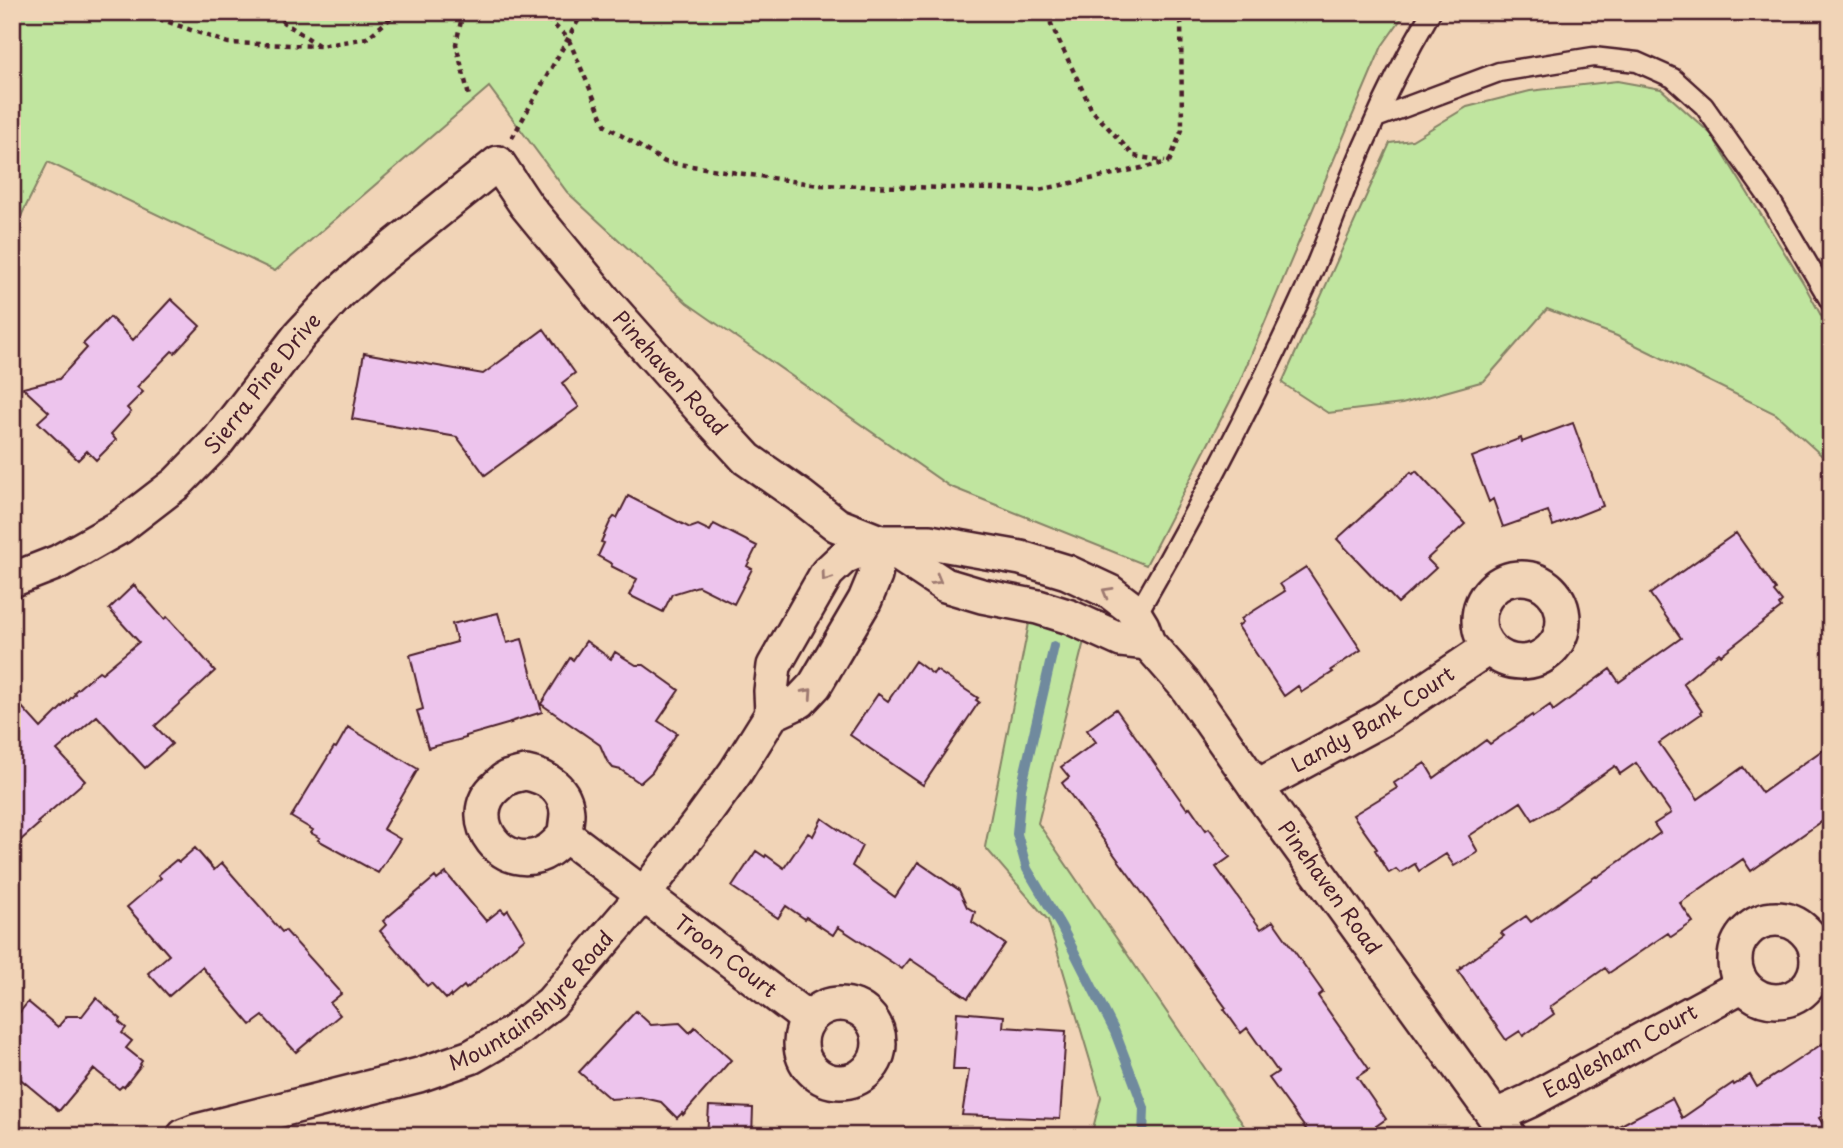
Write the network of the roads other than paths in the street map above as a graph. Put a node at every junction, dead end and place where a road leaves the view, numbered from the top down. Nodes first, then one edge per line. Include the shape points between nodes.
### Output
1 (1430, 12) edge
2 (1376, 118) junction
3 (498, 163) joint
4 (1831, 303) edge
5 (880, 542) junction
6 (12, 580) edge
7 (1142, 630) junction
8 (1488, 648) dead end
9 (772, 715) junction
10 (1256, 787) junction
11 (565, 835) dead end
12 (644, 894) junction
13 (1743, 985) dead end
14 (808, 1019) dead end
15 (1502, 1126) edge
16 (184, 1136) edge

1 - 2 lane
2 - 4 lane via 1499,72 1593,57 1637,62 1673,78 1704,106 1773,204
2 - 7 lane via 1307,285 1184,533
3 - 5 street, Pinehaven Road via 589,281 747,458 837,525
3 - 6 street, Sierra Pine Drive via 338,294 300,335 218,441 177,483 120,527 58,562
5 -> 7 street, Pinehaven Road via 945,585 1038,607 1121,640
7 -> 5 street, Pinehaven Road via 1132,608 1067,572 1021,558 929,542
9 -> 5 street, Mountainshyre Road via 800,701 815,685 875,576
5 -> 9 street via 844,557 827,573 774,666
7 - 10 street, Pinehaven Road
8 - 10 street, Landy Bank Court via 1384,718
9 - 12 street, Mountainshyre Road via 735,773
10 - 15 street, Pinehaven Road
11 - 12 street, Troon Court
12 - 14 street, Troon Court
12 - 16 street, Mountainshyre Road via 551,1003 471,1057 419,1075
13 - 15 street, Eaglesham Court via 1528,1101

